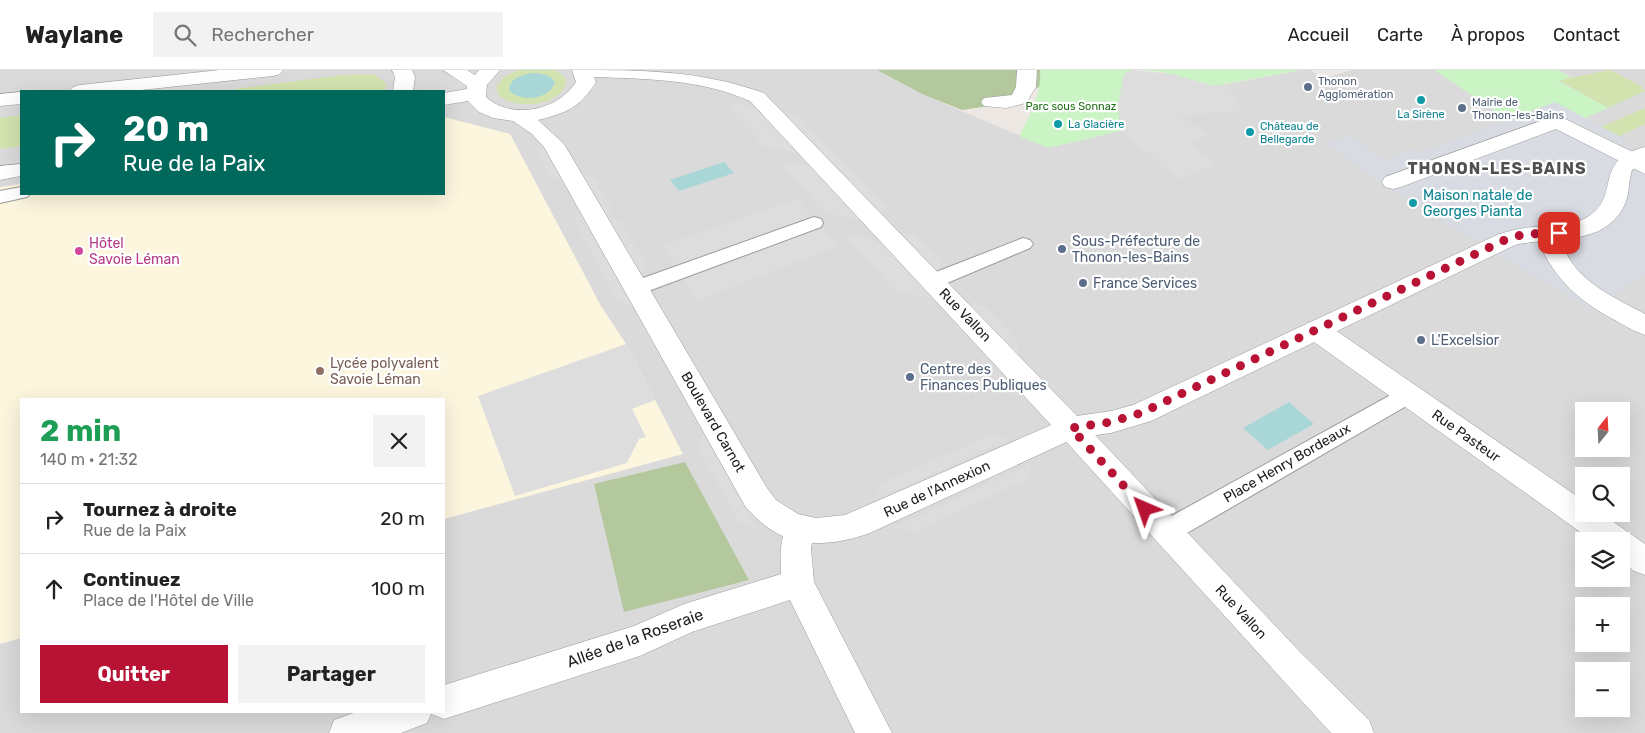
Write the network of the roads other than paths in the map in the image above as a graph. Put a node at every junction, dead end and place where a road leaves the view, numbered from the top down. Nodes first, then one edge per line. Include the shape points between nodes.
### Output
1 (273, 70) edge
2 (402, 70) edge
3 (453, 70) edge
4 (582, 70) edge
5 (1027, 70) edge
6 (480, 82) edge
7 (89, 90) edge
8 (403, 90) edge
9 (20, 98) edge
10 (445, 99) edge
11 (0, 100) edge
12 (991, 102) dead end
13 (519, 116) junction
14 (1641, 159) edge
15 (20, 170) edge
16 (0, 174) edge
17 (1393, 182) dead end
18 (20, 193) edge
19 (0, 197) edge
20 (814, 223) dead end
21 (1546, 234) junction
22 (1023, 244) dead end
23 (933, 282) junction
24 (636, 288) junction
25 (1645, 326) edge
26 (1316, 330) junction
27 (1407, 394) junction
28 (1071, 428) junction
29 (800, 529) junction
30 (1166, 532) junction
31 (1604, 532) edge
32 (1630, 550) edge
33 (1645, 561) edge
34 (798, 583) junction
35 (445, 702) edge
36 (409, 713) edge
37 (347, 733) edge
38 (874, 733) edge
39 (1356, 733) edge

1 - 7 street
2 - 8 street via 405,77
3 - 6 street
4 - 13 street via 586,82 573,100 543,113
4 - 23 street, Rue Vallon via 685,72 717,78 744,89 765,104
5 - 12 street via 1026,87 1019,99
6 - 10 street
6 - 13 street via 478,102 488,110
9 - 11 street
13 - 24 street, Boulevard Carnot via 553,144
14 - 17 street via 1557,121
14 - 21 street, Rue de l'Annexion via 1620,170 1618,195 1606,215 1585,227
15 - 16 street
18 - 19 lane
20 - 24 lane
21 - 25 street via 1571,278
21 - 26 street, Rue de l'Annexion via 1515,236 1486,248
22 - 23 lane
23 - 28 street, Rue Vallon
24 - 29 street, Boulevard Carnot via 756,497 773,517
26 - 27 street, Rue Pasteur
26 - 28 street, Rue de l'Annexion via 1141,413 1111,422
27 - 30 lane, Place Henry Bordeaux
27 - 31 street, Rue Pasteur
28 - 29 street, Rue de l'Annexion via 860,524 831,532
28 - 30 street, Rue Vallon
29 - 34 street via 795,548
30 - 39 street, Rue Vallon
32 - 33 street
34 - 35 street, Allée de la Roseraie via 684,619 640,640
34 - 38 street
36 - 37 street

